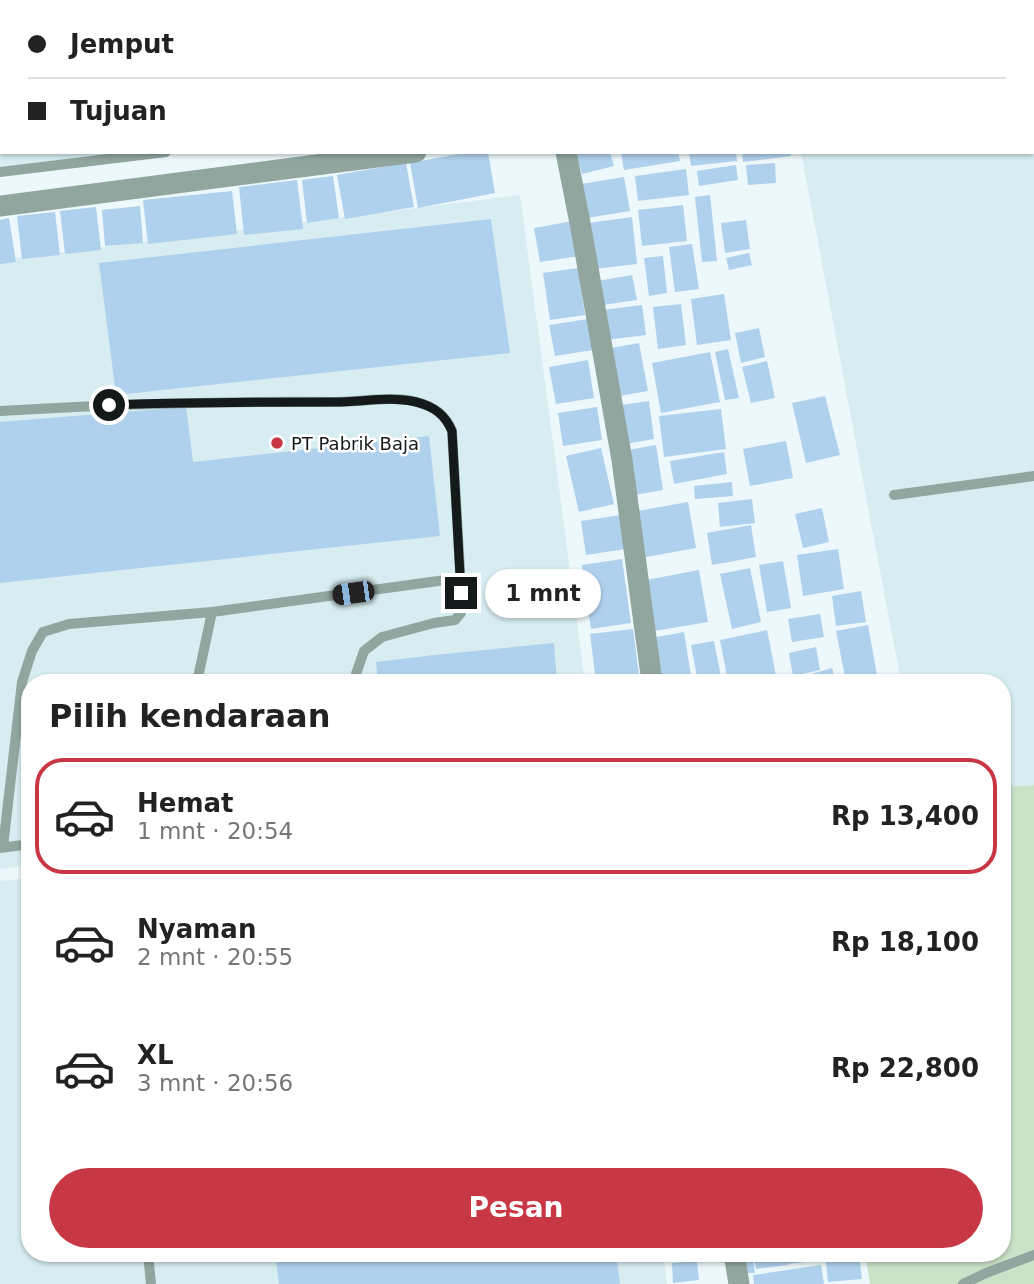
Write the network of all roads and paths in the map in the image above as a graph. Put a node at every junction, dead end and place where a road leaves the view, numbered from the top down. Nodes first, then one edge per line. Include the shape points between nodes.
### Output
1 (141, 154) edge
2 (401, 154) edge
3 (566, 154) edge
4 (0, 172) edge
5 (0, 206) edge
6 (0, 411) edge
7 (1034, 476) edge
8 (894, 495) dead end
9 (460, 578) junction
10 (212, 612) junction
11 (25, 674) edge
12 (199, 674) edge
13 (356, 674) edge
14 (651, 674) edge
15 (21, 690) edge
16 (21, 845) edge
17 (1, 848) edge
18 (1034, 1255) edge
19 (149, 1262) edge
20 (735, 1262) edge
21 (151, 1284) edge
22 (739, 1284) edge
23 (963, 1284) edge

1 - 4 lane
2 - 5 street
3 - 14 street via 622,460
6 - 9 lane via 258,401 419,403 438,410 452,431
7 - 8 lane
9 - 10 lane
9 - 13 lane via 462,606 455,620 382,637 364,651
10 - 11 lane via 69,624 43,632
10 - 12 lane
15 - 17 lane
16 - 17 lane
18 - 23 lane
19 - 21 lane
20 - 22 street

